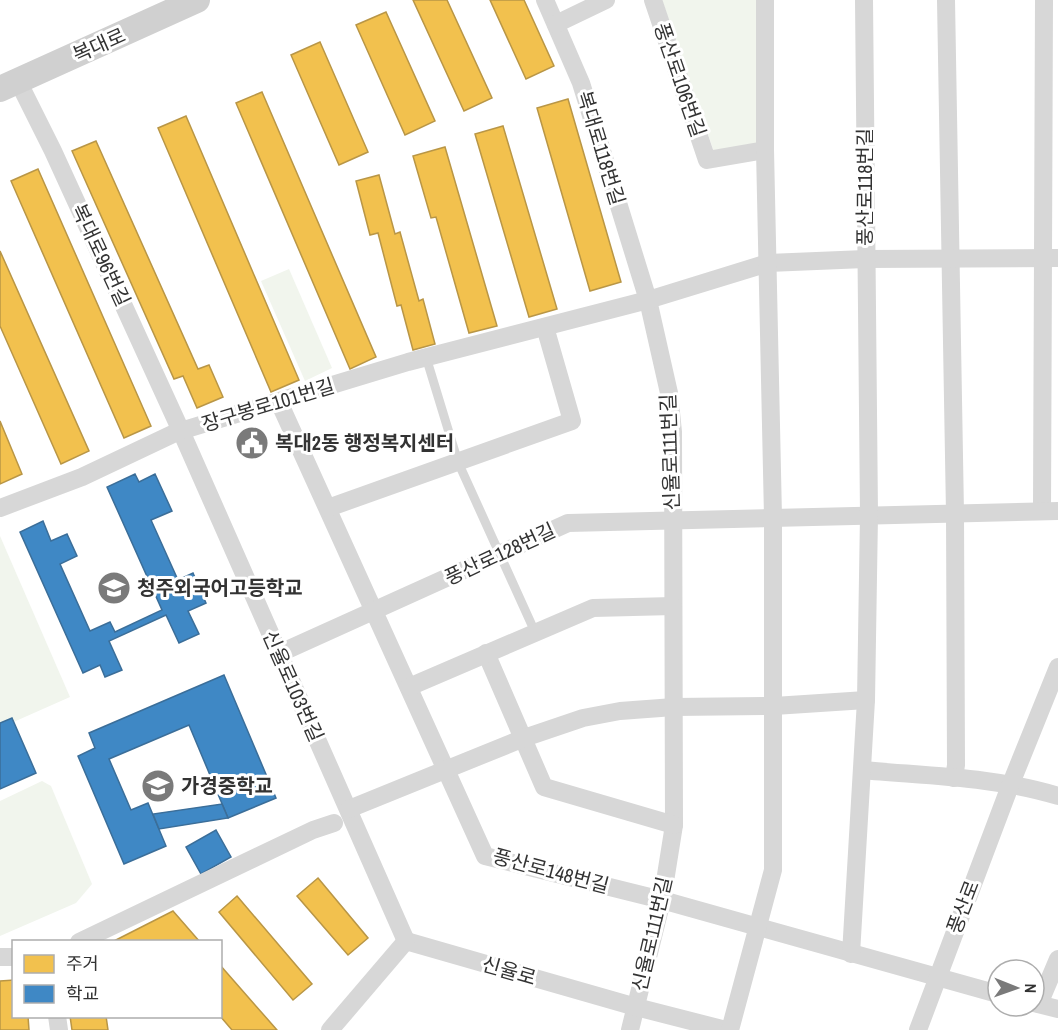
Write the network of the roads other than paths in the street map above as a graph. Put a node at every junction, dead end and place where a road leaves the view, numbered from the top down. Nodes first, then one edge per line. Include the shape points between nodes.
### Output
1 (197, 0) edge
2 (545, 0) edge
3 (606, 0) edge
4 (653, 0) edge
5 (765, 0) edge
6 (864, 0) edge
7 (946, 0) edge
8 (1044, 0) edge
9 (556, 24) junction
10 (9, 85) edge
11 (765, 150) junction
12 (1051, 258) edge
13 (865, 259) junction
14 (951, 259) junction
15 (768, 263) junction
16 (648, 300) junction
17 (544, 327) junction
18 (426, 357) junction
19 (279, 402) junction
20 (181, 430) junction
21 (458, 462) junction
22 (0, 508) edge
23 (328, 508) junction
24 (1050, 511) edge
25 (955, 513) junction
26 (869, 515) junction
27 (773, 517) junction
28 (673, 519) junction
29 (498, 555) junction
30 (673, 606) junction
31 (375, 612) junction
32 (535, 632) junction
33 (486, 653) junction
34 (278, 654) junction
35 (1058, 667) edge
36 (409, 687) junction
37 (866, 700) junction
38 (774, 705) junction
39 (674, 707) junction
40 (524, 738) junction
41 (446, 769) junction
42 (862, 770) junction
43 (954, 778) junction
44 (1010, 786) junction
45 (1058, 796) edge
46 (349, 809) junction
47 (334, 823) dead end
48 (674, 825) junction
49 (662, 900) junction
50 (759, 927) junction
51 (83, 940) edge
52 (406, 941) junction
53 (851, 954) junction
54 (1058, 959) edge
55 (936, 978) junction
56 (1046, 983) edge
57 (986, 991) edge
58 (636, 1007) junction
59 (330, 1030) edge
60 (630, 1030) edge
61 (728, 1030) edge
62 (918, 1030) edge

1 - 10 street, 복대로
2 - 9 street, 복대로118번길
3 - 9 street
4 - 11 street, 풍산로106번길 via 707,160
5 - 11 street
6 - 13 street, 풍산로118번길
7 - 14 street
8 - 12 street via 1044,115
9 - 16 street, 복대로118번길 via 581,83
10 - 20 street, 복대로96번길 via 53,151
11 - 15 street
12 - 14 street, 풍산로118번길
12 - 24 street, 풍산로128번길 via 1044,384
13 - 14 street, 풍산로118번길
13 - 15 street, 풍산로118번길
13 - 26 street, 풍산로118번길
14 - 25 street
15 - 16 street, 풍산로118번길
15 - 27 street
16 - 17 street, 장구봉로101번길
16 - 28 street, 신율로111번길 via 669,393
17 - 18 street, 장구봉로101번길
17 - 21 street via 572,421
18 - 19 street, 장구봉로101번길
18 - 21 lane
19 - 20 street, 장구봉로101번길
19 - 23 street, 풍산로148번길
20 - 22 street, 장구봉로101번길 via 82,477
20 - 34 street, 신율로103번길
21 - 23 street
21 - 29 lane
23 - 31 street, 풍산로148번길
24 - 25 street, 풍산로128번길
25 - 26 street, 풍산로128번길
25 - 43 street
26 - 27 street, 풍산로128번길
26 - 37 street
27 - 28 street, 풍산로128번길
27 - 38 street
28 - 29 street, 풍산로128번길 via 568,523
28 - 30 street, 신율로111번길
29 - 31 street, 풍산로128번길
29 - 32 lane
30 - 32 street via 593,608
30 - 39 street, 신율로111번길
31 - 34 street, 풍산로128번길
31 - 36 street, 풍산로148번길
32 - 33 street
33 - 36 street
33 - 40 street
34 - 46 street, 신율로103번길
35 - 44 street, 풍산로
36 - 41 street, 풍산로148번길
37 - 38 street
37 - 42 street
38 - 39 street
38 - 50 street via 773,870
39 - 40 street via 583,718
39 - 48 street, 신율로111번길
40 - 41 street
40 - 48 street via 544,787
41 - 46 street
41 - 49 street, 풍산로148번길 via 485,856
42 - 43 street
42 - 53 street
43 - 44 street
44 - 45 street
44 - 55 street, 풍산로
46 - 52 street, 신율로103번길
47 - 51 street
48 - 49 street, 신율로111번길
49 - 50 street, 풍산로148번길
49 - 58 street, 신율로111번길
50 - 53 street, 풍산로148번길
50 - 61 street
52 - 58 street, 신율로
52 - 59 street
53 - 55 street, 풍산로148번길
54 - 56 street
55 - 57 street, 풍산로148번길
55 - 62 street, 풍산로
58 - 60 street, 신율로111번길
58 - 61 street, 신율로

